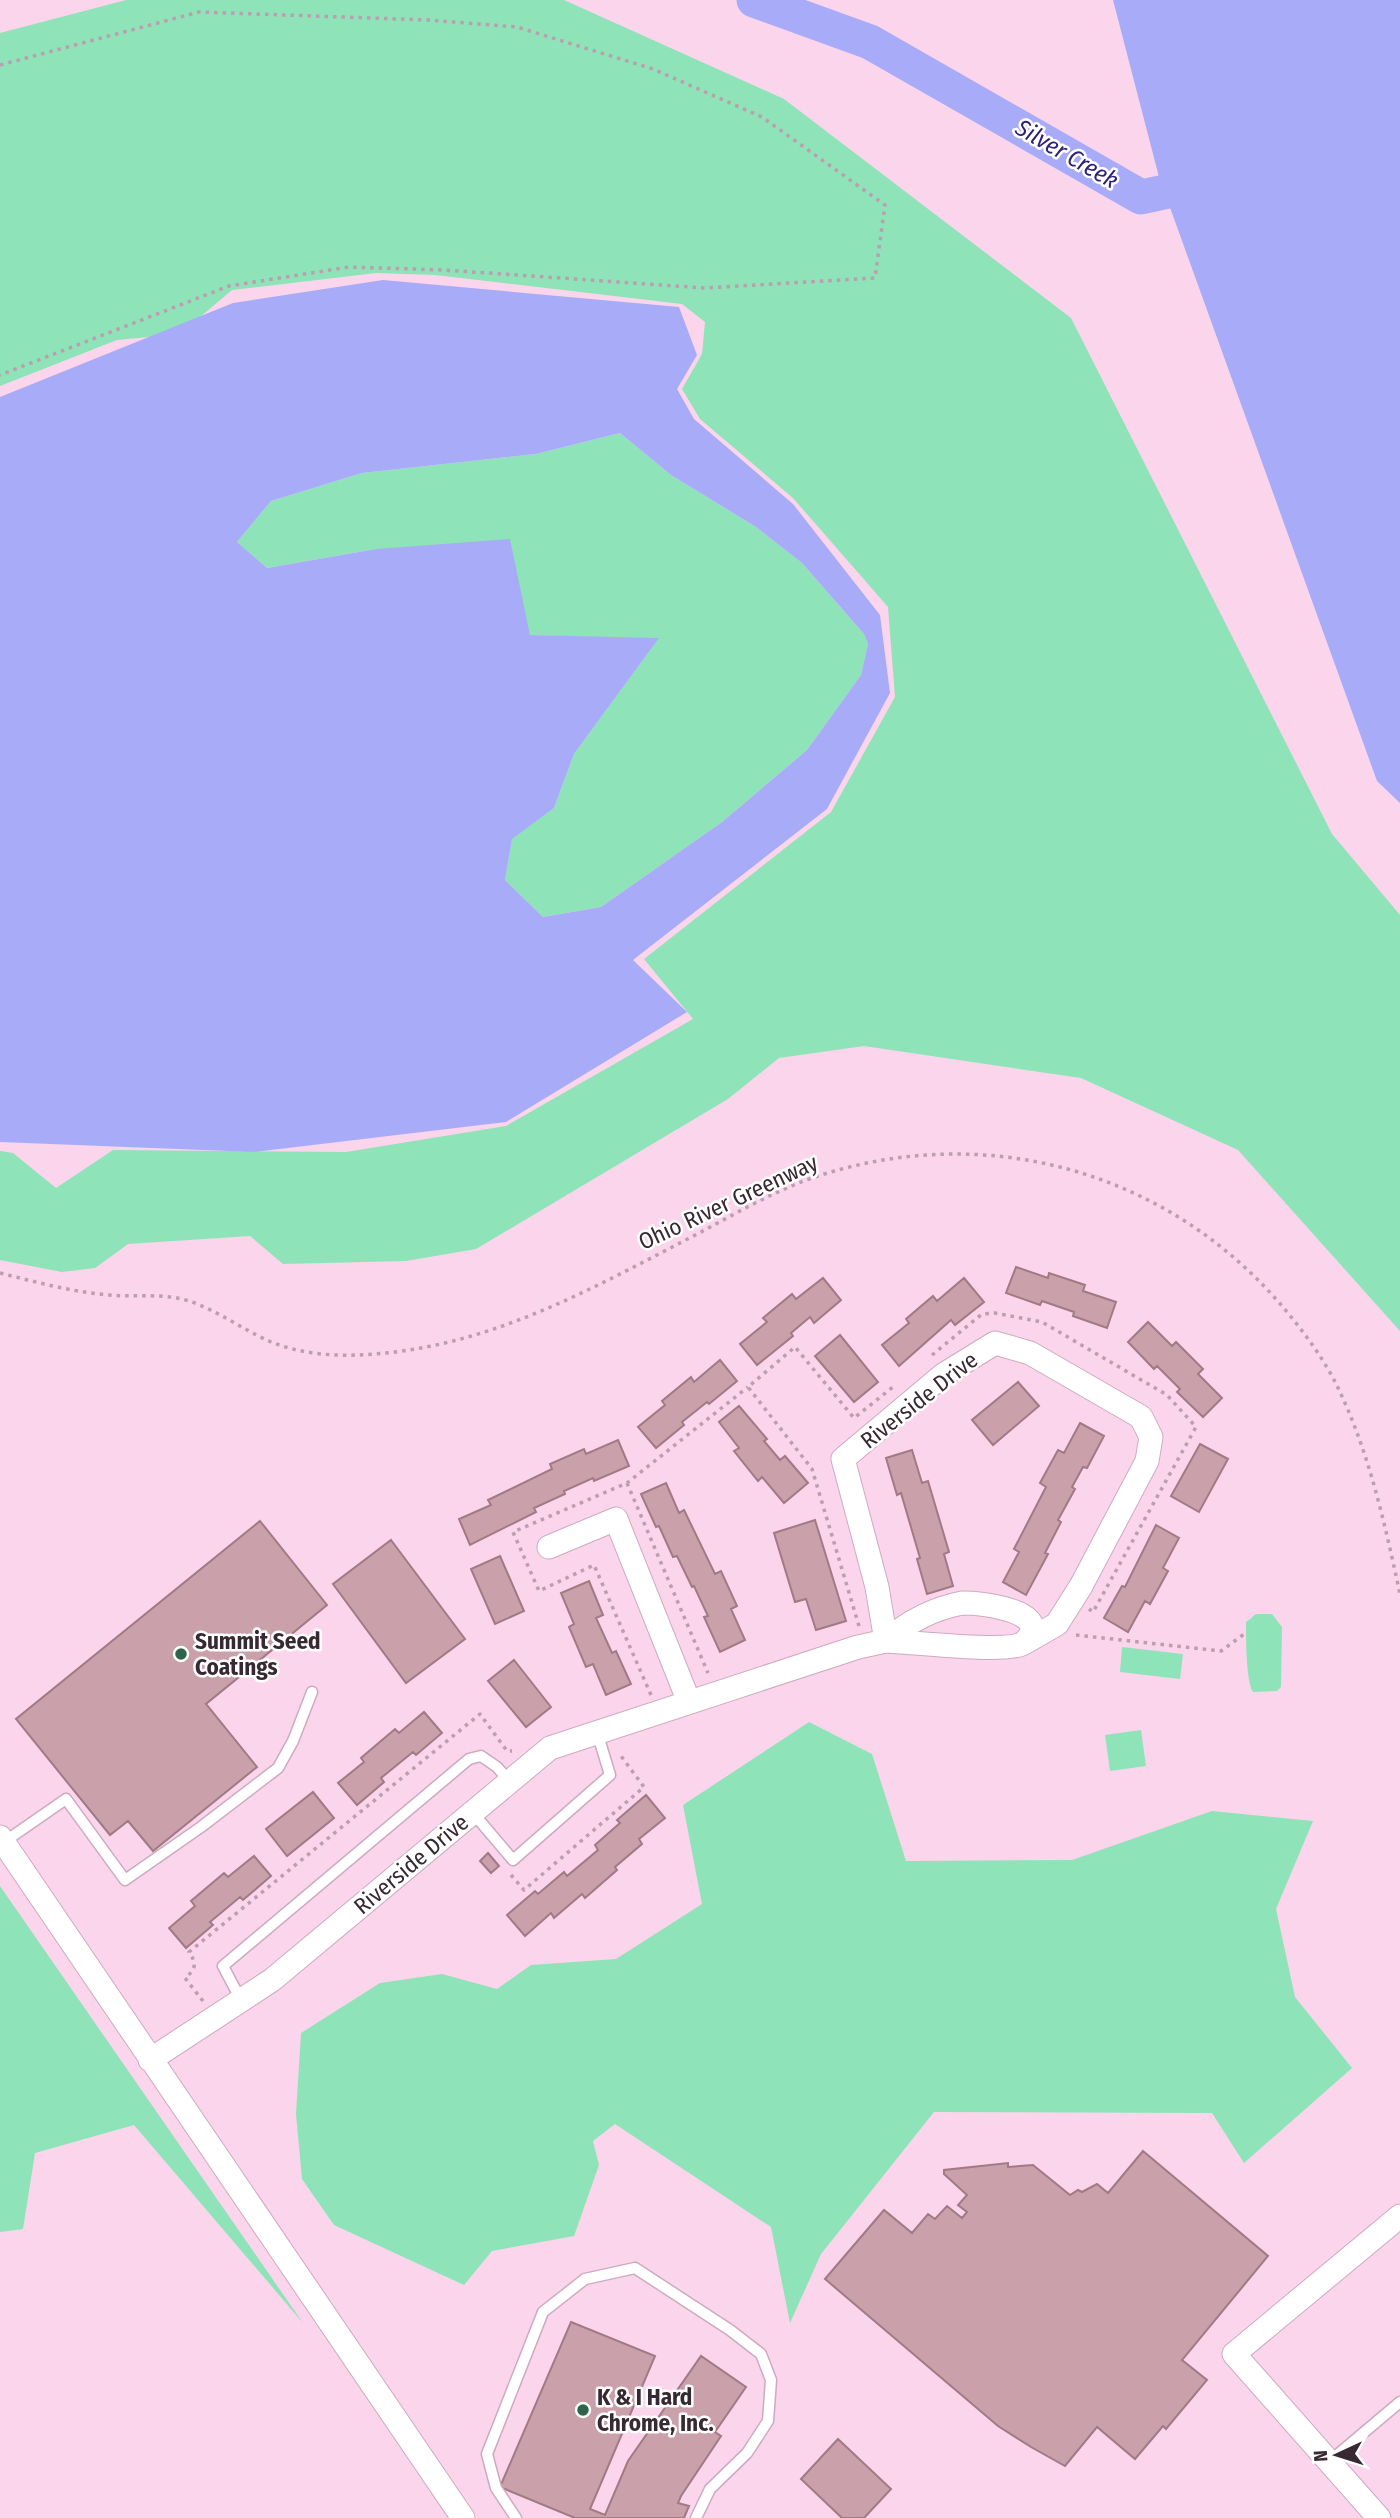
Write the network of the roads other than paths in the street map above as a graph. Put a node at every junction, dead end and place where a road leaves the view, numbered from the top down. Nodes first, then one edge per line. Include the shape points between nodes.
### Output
1 (549, 1547) dead end
2 (886, 1641) junction
3 (1024, 1643) junction
4 (312, 1692) dead end
5 (689, 1702) junction
6 (597, 1732) junction
7 (510, 1782) junction
8 (473, 1813) junction
9 (2, 1840) edge
10 (241, 2000) junction
11 (150, 2060) junction
12 (1400, 2216) edge
13 (1400, 2402) edge
14 (1330, 2461) junction
15 (463, 2518) edge
16 (516, 2518) edge
17 (696, 2518) edge
18 (1379, 2518) edge

1 - 5 street via 616,1519
2 - 3 street via 1002,1648
2 - 3 street via 930,1611 976,1603 1004,1609 1030,1622 1032,1629
2 - 3 street, Riverside Drive via 877,1587 843,1459 943,1375 995,1343 1030,1353 1142,1417 1151,1437 1147,1461 1081,1586 1057,1624
2 - 5 street, Riverside Drive
4 - 9 lane via 278,1768 125,1880 66,1798
5 - 6 street, Riverside Drive
6 - 7 street, Riverside Drive via 550,1748
6 - 8 lane via 610,1775 513,1860
7 - 8 street, Riverside Drive
7 - 10 lane via 481,1756 469,1759 223,1966
8 - 10 street, Riverside Drive via 272,1980
9 - 11 street
10 - 11 street, Riverside Drive
11 - 15 street
12 - 14 street via 1234,2354
13 - 14 lane
14 - 18 street
16 - 17 lane via 496,2488 488,2454 543,2312 585,2279 635,2268 761,2354 771,2380 768,2421 747,2453 710,2489

